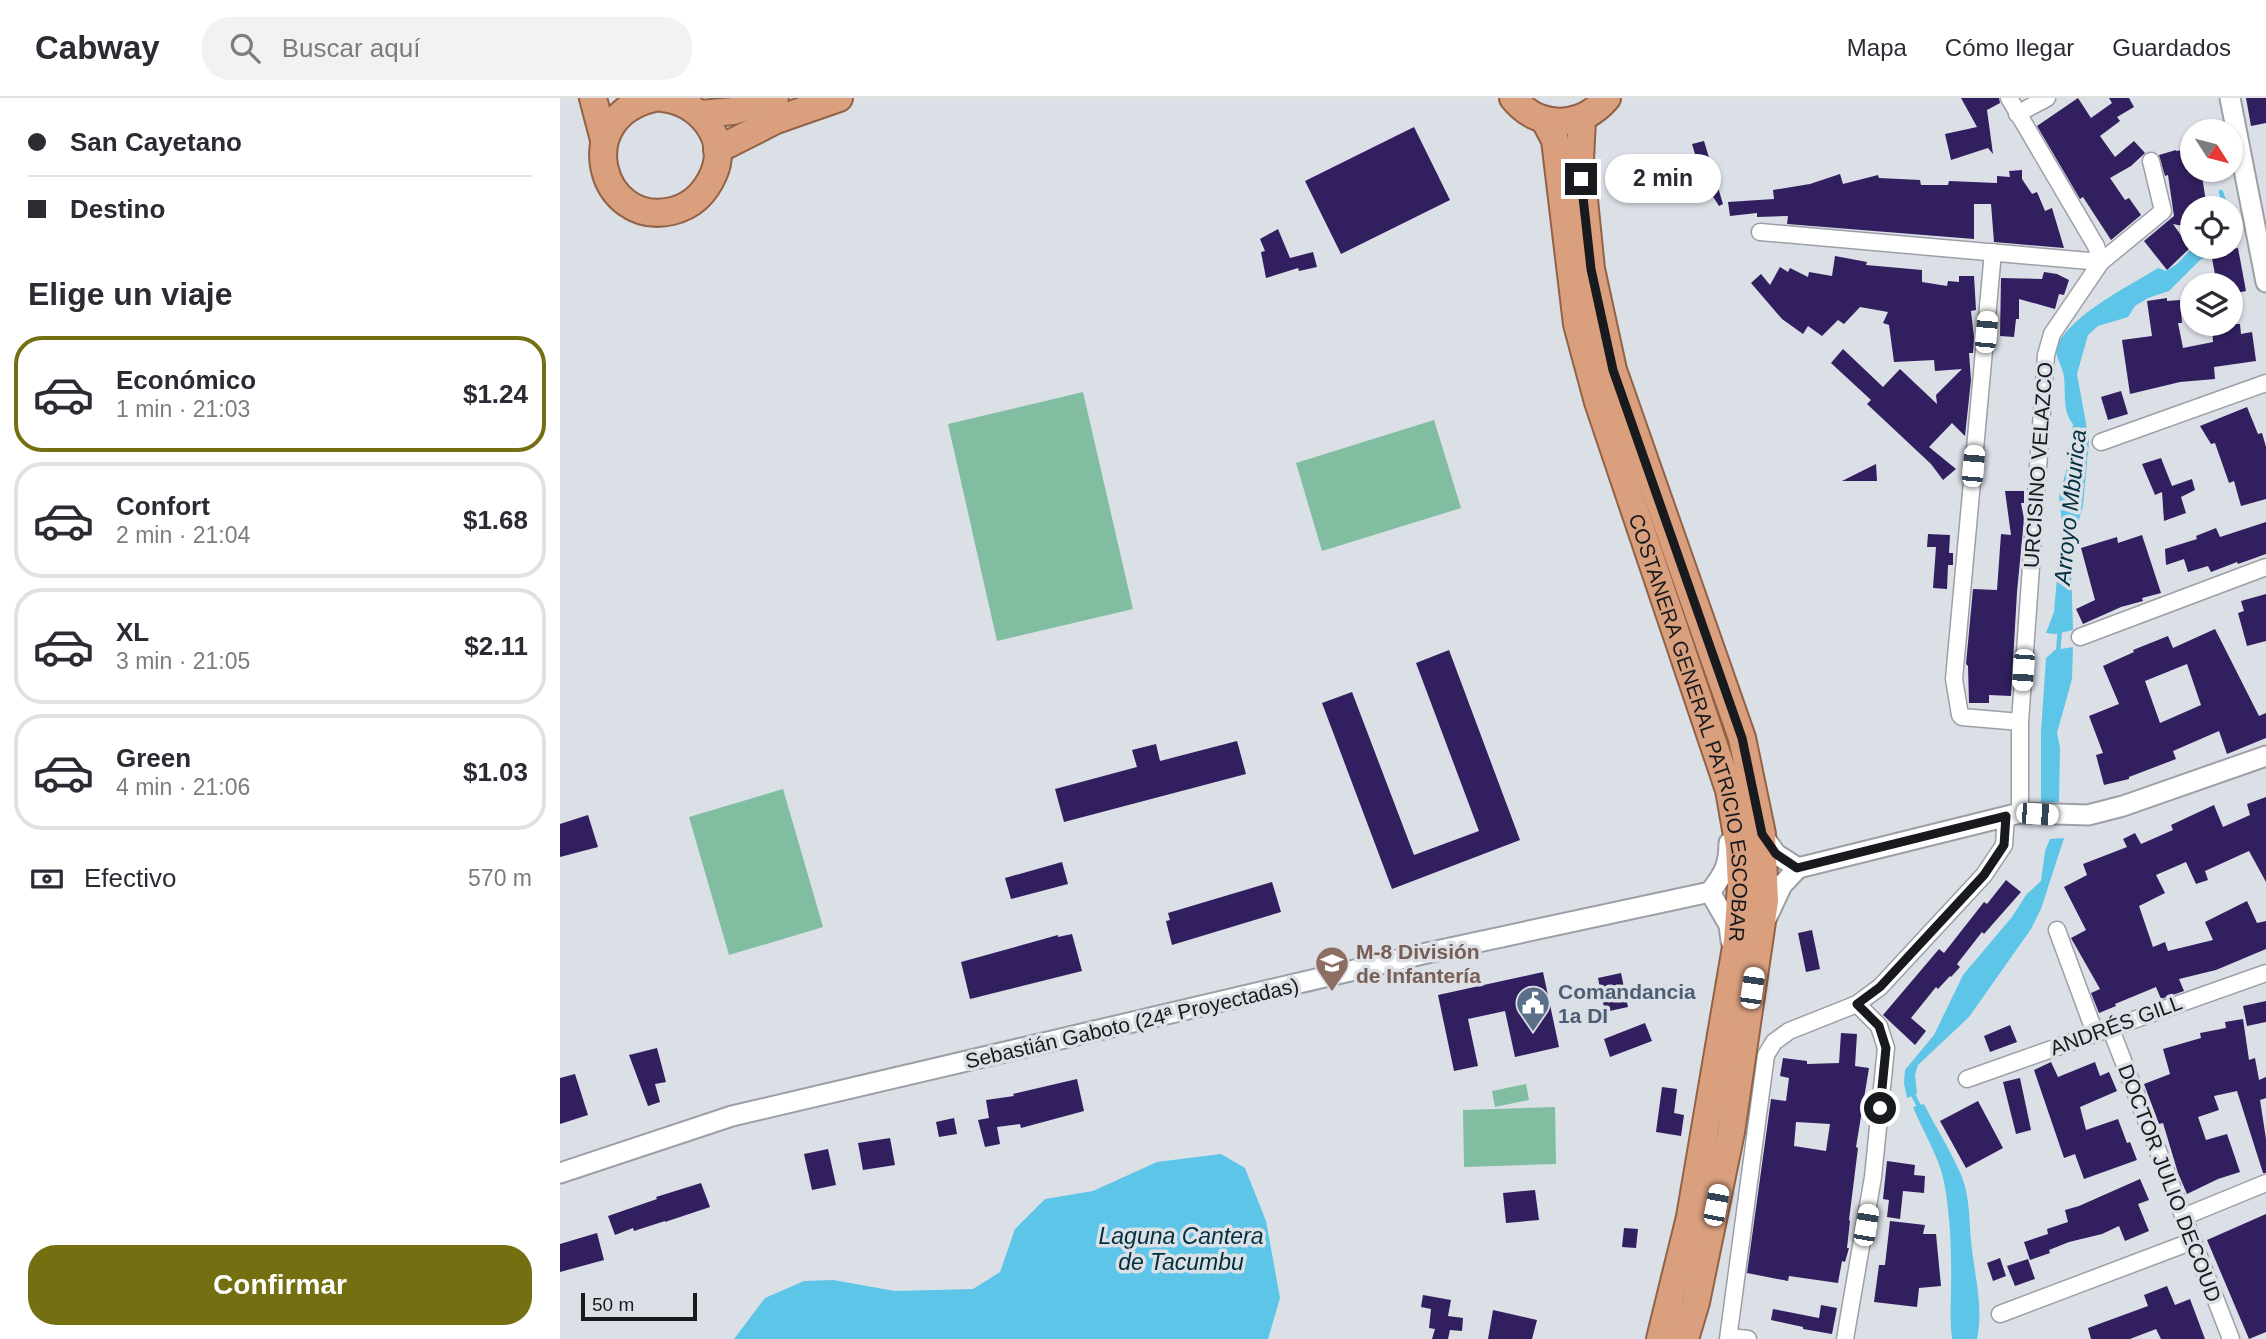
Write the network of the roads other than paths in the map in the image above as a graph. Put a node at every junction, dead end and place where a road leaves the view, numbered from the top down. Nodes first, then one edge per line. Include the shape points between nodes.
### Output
1 (593, 98) edge
2 (654, 98) edge
3 (662, 98) edge
4 (775, 98) edge
5 (839, 98) edge
6 (1513, 98) edge
7 (1607, 98) edge
8 (2009, 98) edge
9 (2048, 98) edge
10 (2230, 98) edge
11 (701, 114) junction
12 (2017, 114) junction
13 (1582, 119) junction
14 (1545, 121) junction
15 (604, 140) junction
16 (718, 150) junction
17 (2151, 161) dead end
18 (1760, 232) dead end
19 (2262, 241) edge
20 (1993, 252) junction
21 (2101, 262) junction
22 (2266, 282) edge
23 (2266, 383) edge
24 (2101, 442) dead end
25 (2266, 567) edge
26 (2080, 637) dead end
27 (2020, 722) junction
28 (2266, 756) edge
29 (1729, 790) junction
30 (2013, 815) junction
31 (1762, 834) junction
32 (1797, 868) junction
33 (1710, 892) junction
34 (2057, 930) dead end
35 (1759, 937) junction
36 (1733, 967) junction
37 (2266, 973) edge
38 (1857, 1004) junction
39 (2102, 1030) junction
40 (1967, 1079) dead end
41 (560, 1172) edge
42 (2266, 1183) edge
43 (2183, 1217) junction
44 (2193, 1241) junction
45 (2000, 1314) dead end
46 (1729, 1338) edge
47 (1660, 1339) edge
48 (1685, 1339) edge
49 (1748, 1339) edge
50 (1844, 1339) edge
51 (2231, 1339) edge

1 - 15 highway
2 - 15 highway via 624,111
3 - 11 highway via 688,104
4 - 11 highway via 733,111
5 - 16 highway via 776,120
6 - 14 highway
7 - 13 highway
8 - 12 street
9 - 12 street
10 - 19 street
11 - 16 highway
12 - 21 street via 2080,217
13 - 14 highway
13 - 31 highway, COSTANERA GENERAL PATRICIO ESCOBAR via 1580,160 1591,269 1613,370 1742,738
14 - 29 highway, COSTANERA GENERAL PATRICIO ESCOBAR via 1555,140 1577,324 1598,402
15 - 16 highway via 606,176 615,192 638,208 664,213 697,199 709,185
17 - 21 street, URCISINO VELAZCO via 2163,211
18 - 20 street
19 - 22 street
20 - 21 street
20 - 27 street via 1954,679 1962,717
21 - 27 street, URCISINO VELAZCO via 2052,334 2046,355
23 - 24 street
25 - 26 street
27 - 30 street, URCISINO VELAZCO
28 - 30 street via 2123,806 2088,814
29 - 33 street via 1729,862
29 - 36 highway, COSTANERA GENERAL PATRICIO ESCOBAR via 1741,885
30 - 32 street
30 - 38 street, URCISINO VELAZCO via 2004,845 1984,875 1880,987
31 - 32 street via 1776,854
31 - 35 highway, COSTANERA GENERAL PATRICIO ESCOBAR via 1765,901
32 - 35 street via 1782,886
33 - 36 street via 1729,925
33 - 41 street, Sebastián Gaboto (24ª Proyectadas) via 1427,953 732,1116
34 - 39 street
35 - 48 highway, COSTANERA GENERAL PATRICIO ESCOBAR via 1731,1132
36 - 47 highway, COSTANERA GENERAL PATRICIO ESCOBAR via 1690,1217
37 - 39 street, ANDRÉS GILL
38 - 46 street, URCISINO VELAZCO via 1789,1031 1766,1055
38 - 50 street via 1879,1026 1886,1048 1874,1177
39 - 40 street, ANDRÉS GILL
39 - 43 street, DOCTOR JULIO DECOUD
42 - 43 street
43 - 44 street, DOCTOR JULIO DECOUD
44 - 45 street
44 - 51 street, DOCTOR JULIO DECOUD
46 - 49 street

